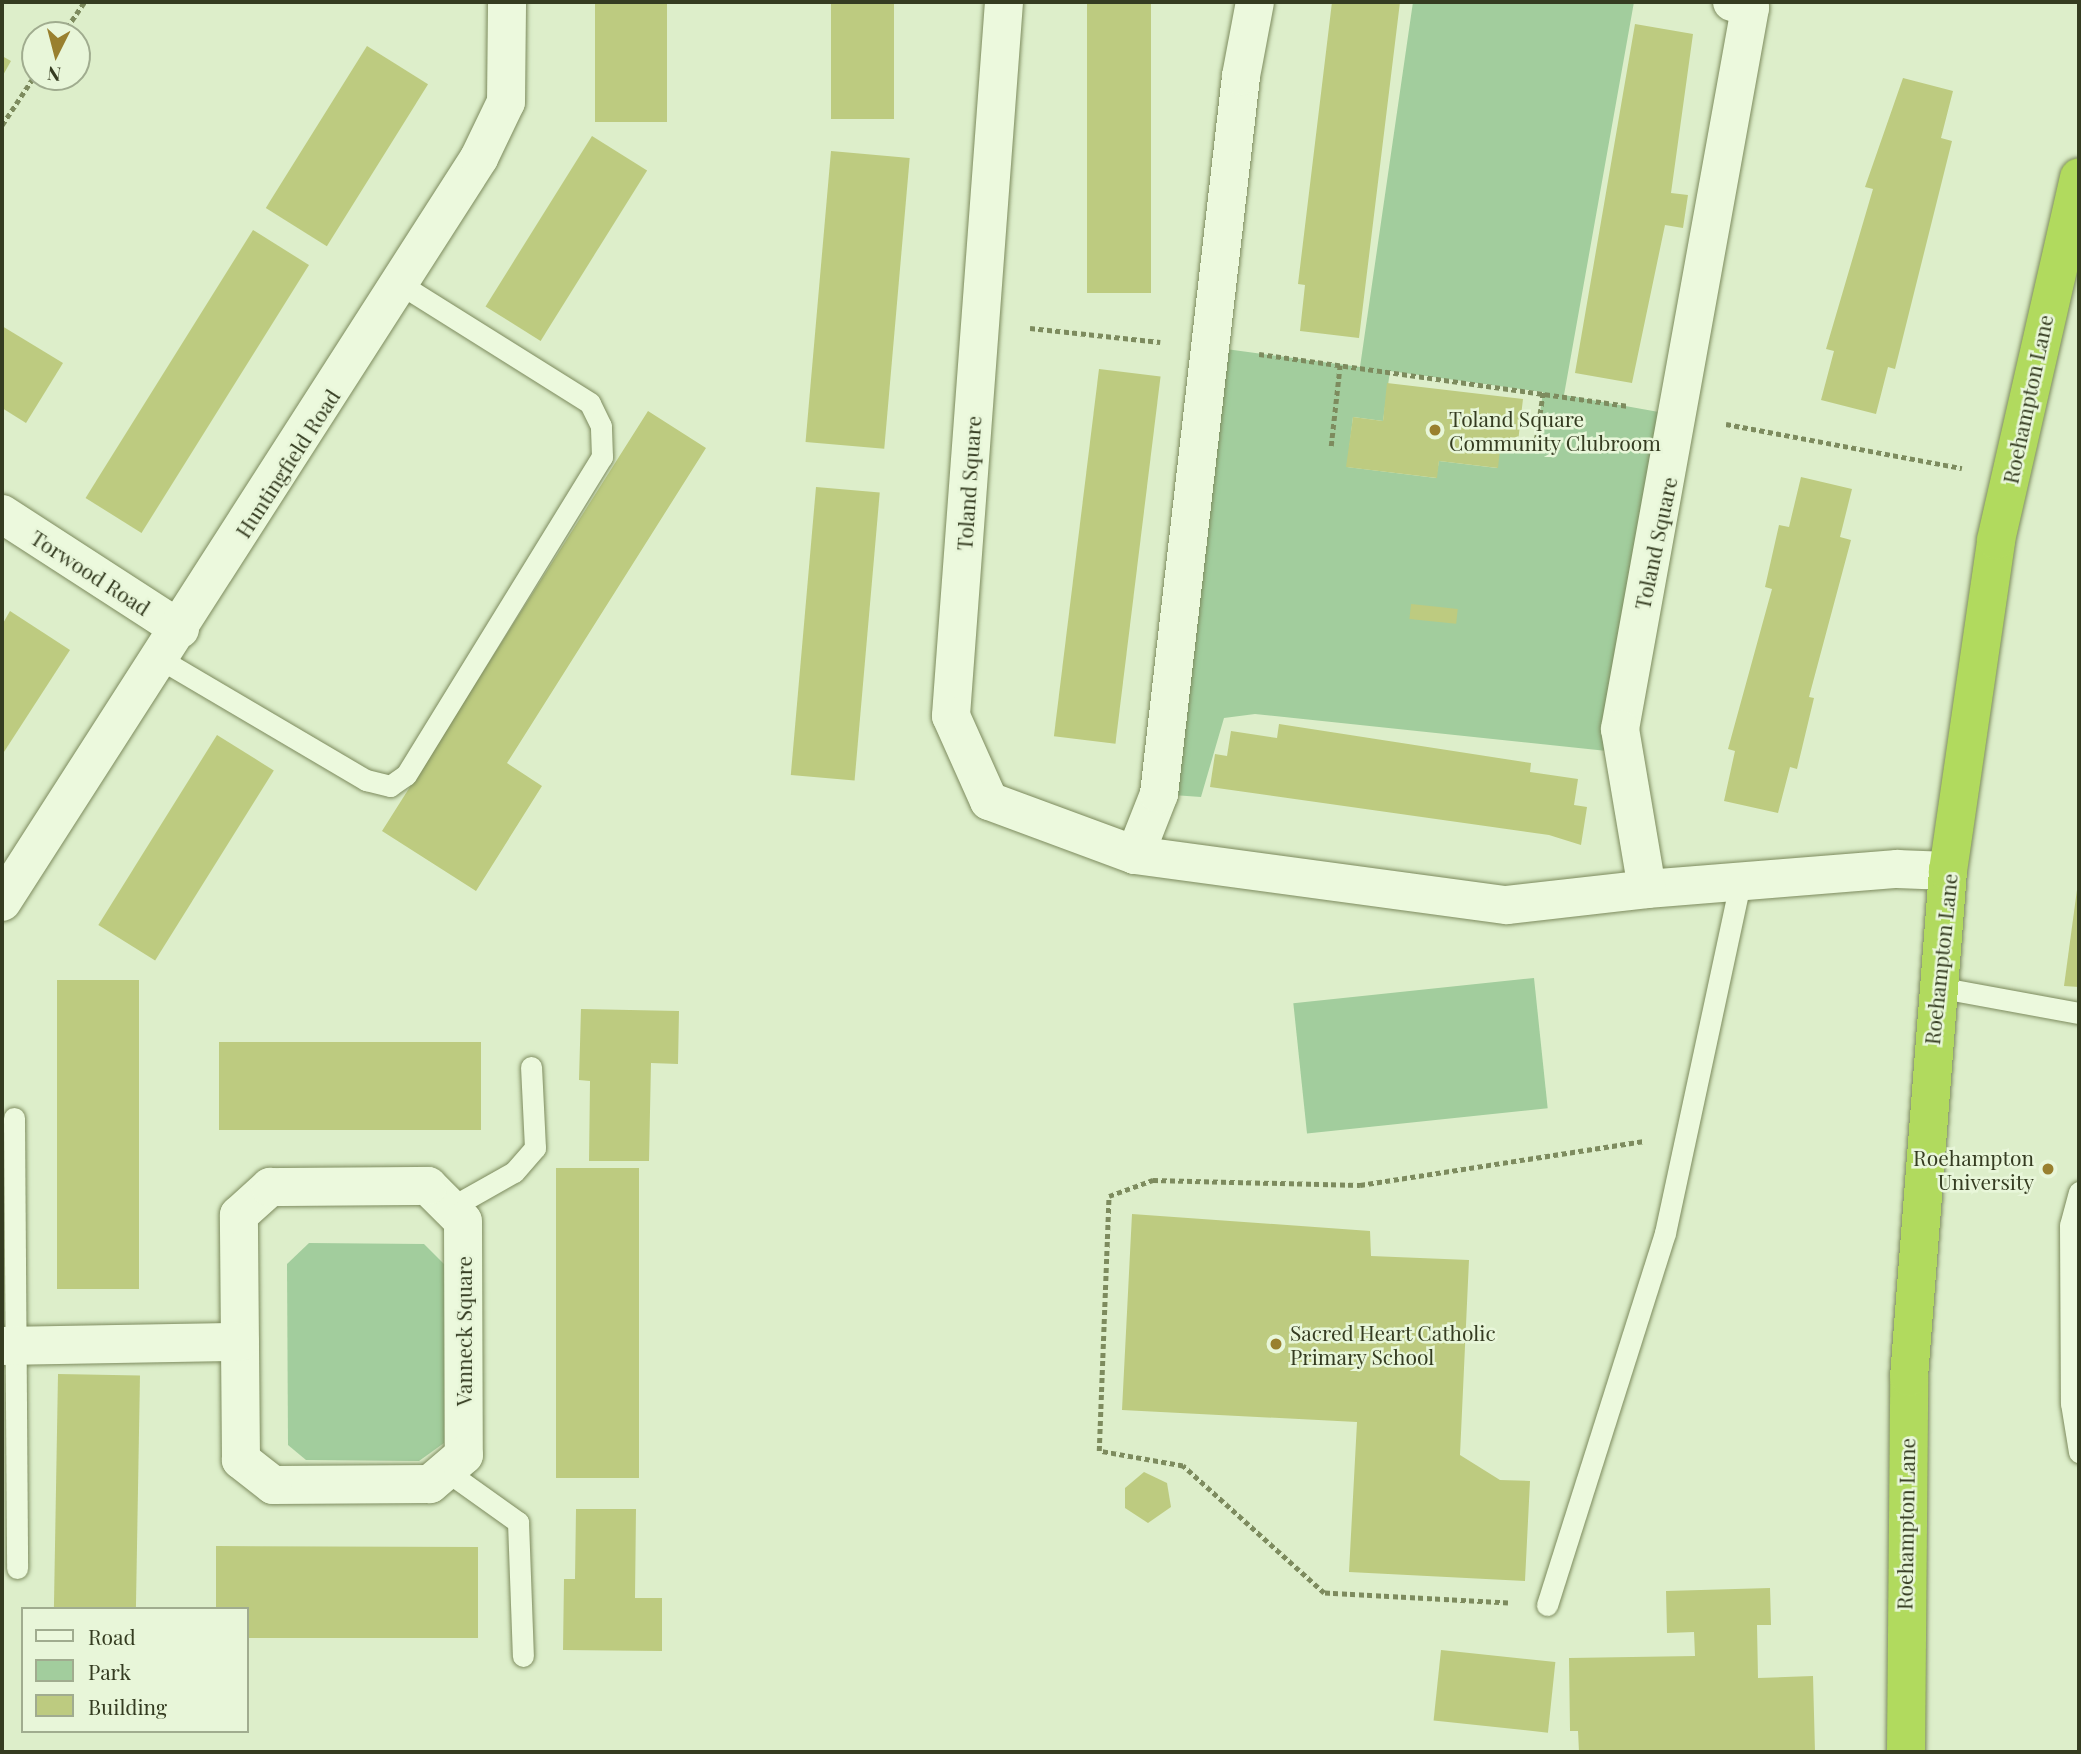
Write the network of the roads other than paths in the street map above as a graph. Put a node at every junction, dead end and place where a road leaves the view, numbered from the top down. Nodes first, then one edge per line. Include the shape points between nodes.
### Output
1 (507, 2) edge
2 (1004, 2) edge
3 (1255, 2) edge
4 (1732, 2) edge
5 (2079, 177) edge
6 (402, 285) junction
7 (2, 514) edge
8 (171, 645) junction
9 (1135, 855) junction
10 (1948, 871) junction
11 (1740, 882) junction
12 (1647, 889) junction
13 (2, 902) edge
14 (1937, 987) junction
15 (2079, 1013) edge
16 (531, 1067) dead end
17 (14, 1118) dead end
18 (2079, 1192) edge
19 (450, 1208) junction
20 (240, 1342) junction
21 (9, 1346) edge
22 (2079, 1452) edge
23 (445, 1470) junction
24 (17, 1568) dead end
25 (1547, 1605) road end
26 (523, 1656) dead end
27 (1906, 1752) edge

1 - 6 street, Huntingfield Road via 506,102
2 - 9 street, Toland Square via 951,716 989,801
3 - 9 street via 1159,794
4 - 12 street, Toland Square via 1750,8 1681,416 1620,729
5 - 10 highway, Roehampton Lane via 2010,477 1968,708
6 - 8 street, Huntingfield Road
6 - 8 lane via 590,403 601,426 602,457 406,775 390,786 366,780
7 - 8 street, Torwood Road
8 - 13 street, Huntingfield Road
9 - 12 street, Toland Square via 1507,905
10 - 11 street, Toland Square via 1896,869
10 - 14 highway, Roehampton Lane
11 - 12 street, Toland Square
11 - 25 lane via 1689,1134 1661,1246
14 - 15 lane
14 - 27 highway, Roehampton Lane via 1909,1377
16 - 19 lane via 534,1148 514,1172
17 - 21 lane
18 - 22 lane via 2070,1238 2071,1403
19 - 20 street, Vanneck Square via 428,1186 270,1187 239,1216
19 - 23 street, Vanneck Square via 463,1221 464,1455
20 - 21 street
20 - 23 street, Vanneck Square via 241,1460 273,1485 430,1483
21 - 24 lane
23 - 26 lane via 518,1522

